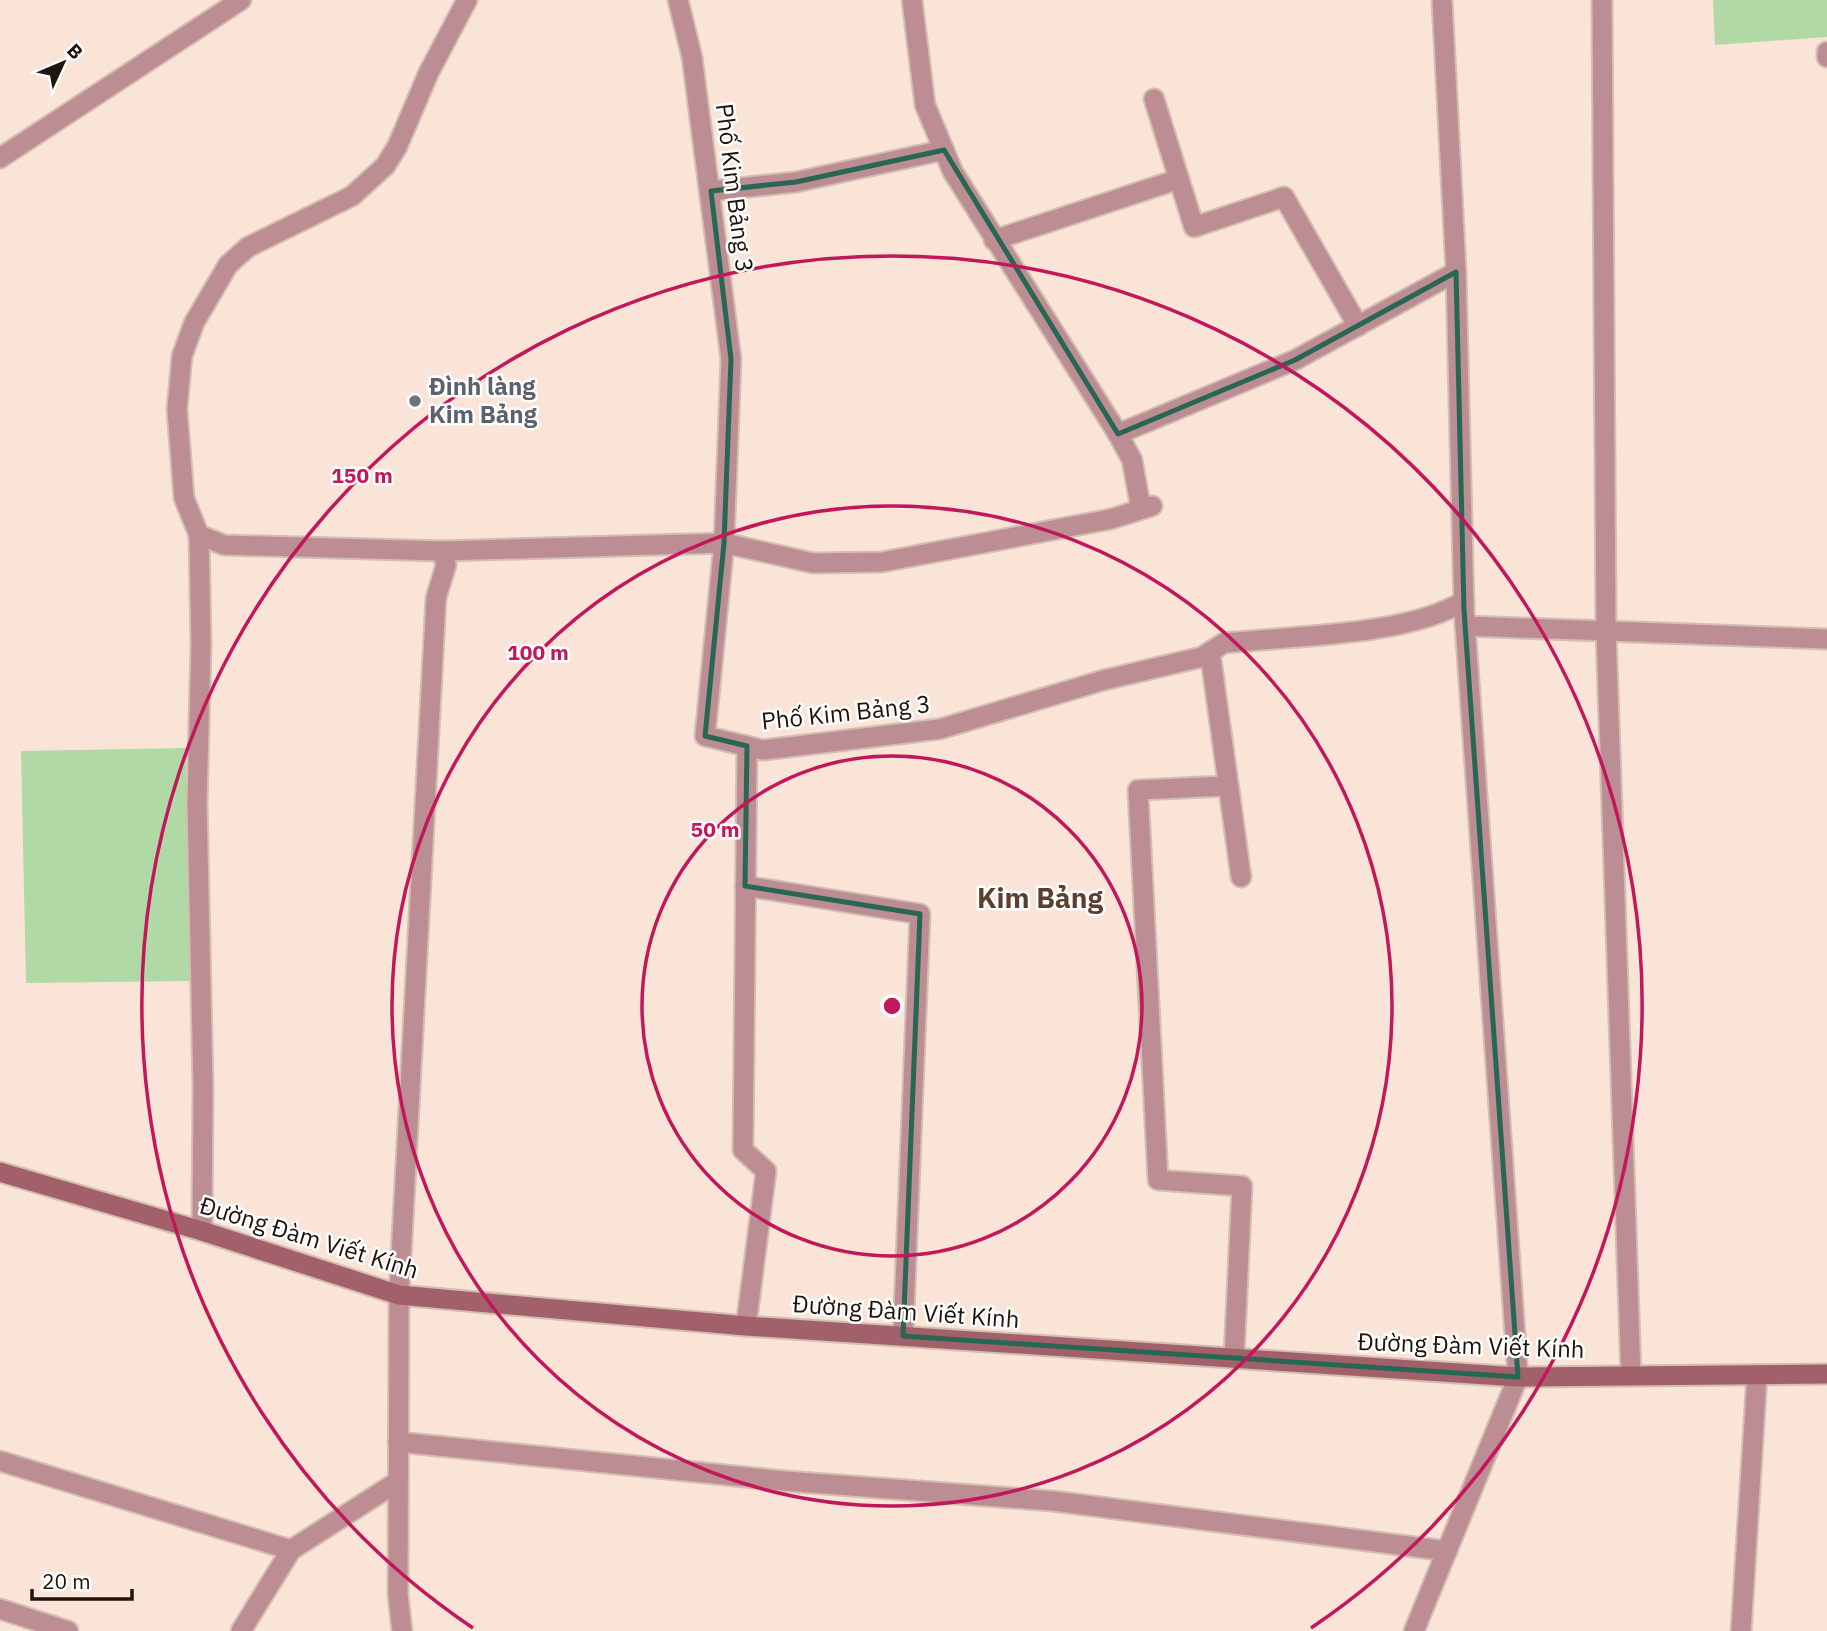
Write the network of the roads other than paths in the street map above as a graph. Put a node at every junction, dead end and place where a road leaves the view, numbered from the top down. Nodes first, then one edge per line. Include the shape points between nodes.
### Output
1 (241, 0) edge
2 (467, 0) edge
3 (678, 0) edge
4 (912, 0) edge
5 (1442, 0) edge
6 (1602, 0) edge
7 (1154, 99) dead end
8 (944, 150) junction
9 (0, 158) edge
10 (1179, 179) junction
11 (711, 191) junction
12 (995, 240) junction
13 (1456, 272) junction
14 (1358, 326) junction
15 (1118, 434) junction
16 (199, 536) junction
17 (724, 543) junction
18 (442, 551) junction
19 (1464, 601) junction
20 (1465, 626) junction
21 (1606, 631) junction
22 (1827, 639) edge
23 (1210, 652) junction
24 (747, 746) junction
25 (1226, 786) junction
26 (1241, 877) dead end
27 (745, 886) junction
28 (0, 1172) edge
29 (202, 1231) junction
30 (399, 1295) junction
31 (746, 1326) junction
32 (903, 1336) junction
33 (1234, 1358) junction
34 (1827, 1374) edge
35 (1757, 1375) junction
36 (1631, 1376) junction
37 (1518, 1377) junction
38 (398, 1442) junction
39 (0, 1461) edge
40 (397, 1482) junction
41 (291, 1550) junction
42 (1447, 1551) junction
43 (0, 1609) edge
44 (68, 1631) edge
45 (241, 1631) edge
46 (402, 1631) edge
47 (1414, 1631) edge
48 (1741, 1631) edge

1 - 9 street
2 - 16 street via 385,166 352,196 248,247 228,265 194,323 183,356 177,409 184,498
3 - 11 street, Phố Kim Bảng 3 via 690,42
4 - 8 street via 925,105
5 - 13 street
6 - 21 street
7 - 10 street
8 - 11 street via 796,182
8 - 12 street
10 - 12 street
10 - 14 street via 1194,227 1284,197
11 - 17 street, Phố Kim Bảng 3 via 731,359
12 - 15 street
13 - 14 street
13 - 19 street
14 - 15 street via 1295,360
15 - 17 street via 1132,460 1146,508 1111,519 881,562 813,563
16 - 18 street via 224,545
16 - 29 street
17 - 18 street
17 - 24 street, Phố Kim Bảng 3 via 705,736
18 - 30 street via 446,565 436,598
19 - 20 street
19 - 23 street, Phố Kim Bảng 3 via 1447,612 1383,627 1224,643
20 - 21 street
20 - 37 street
21 - 22 street
21 - 36 street
23 - 24 street, Phố Kim Bảng 3 via 940,729 764,750
23 - 25 street
24 - 27 street
25 - 26 street
25 - 33 street via 1138,790 1158,1181 1242,1186
27 - 31 street via 743,1150 766,1171
27 - 32 street via 920,914
28 - 29 main road, Đường Đàm Viết Kính
29 - 30 main road, Đường Đàm Viết Kính
30 - 31 main road, Đường Đàm Viết Kính
30 - 38 street
31 - 32 main road, Đường Đàm Viết Kính
32 - 33 main road, Đường Đàm Viết Kính
33 - 37 main road, Đường Đàm Viết Kính
34 - 35 main road, Đường Đàm Viết Kính
35 - 36 main road, Đường Đàm Viết Kính
35 - 48 street
36 - 37 main road, Đường Đàm Viết Kính
37 - 42 street
38 - 40 street
38 - 42 street via 785,1481 1053,1501
39 - 41 street
40 - 41 street
40 - 46 street
41 - 45 street
42 - 47 street
43 - 44 street

